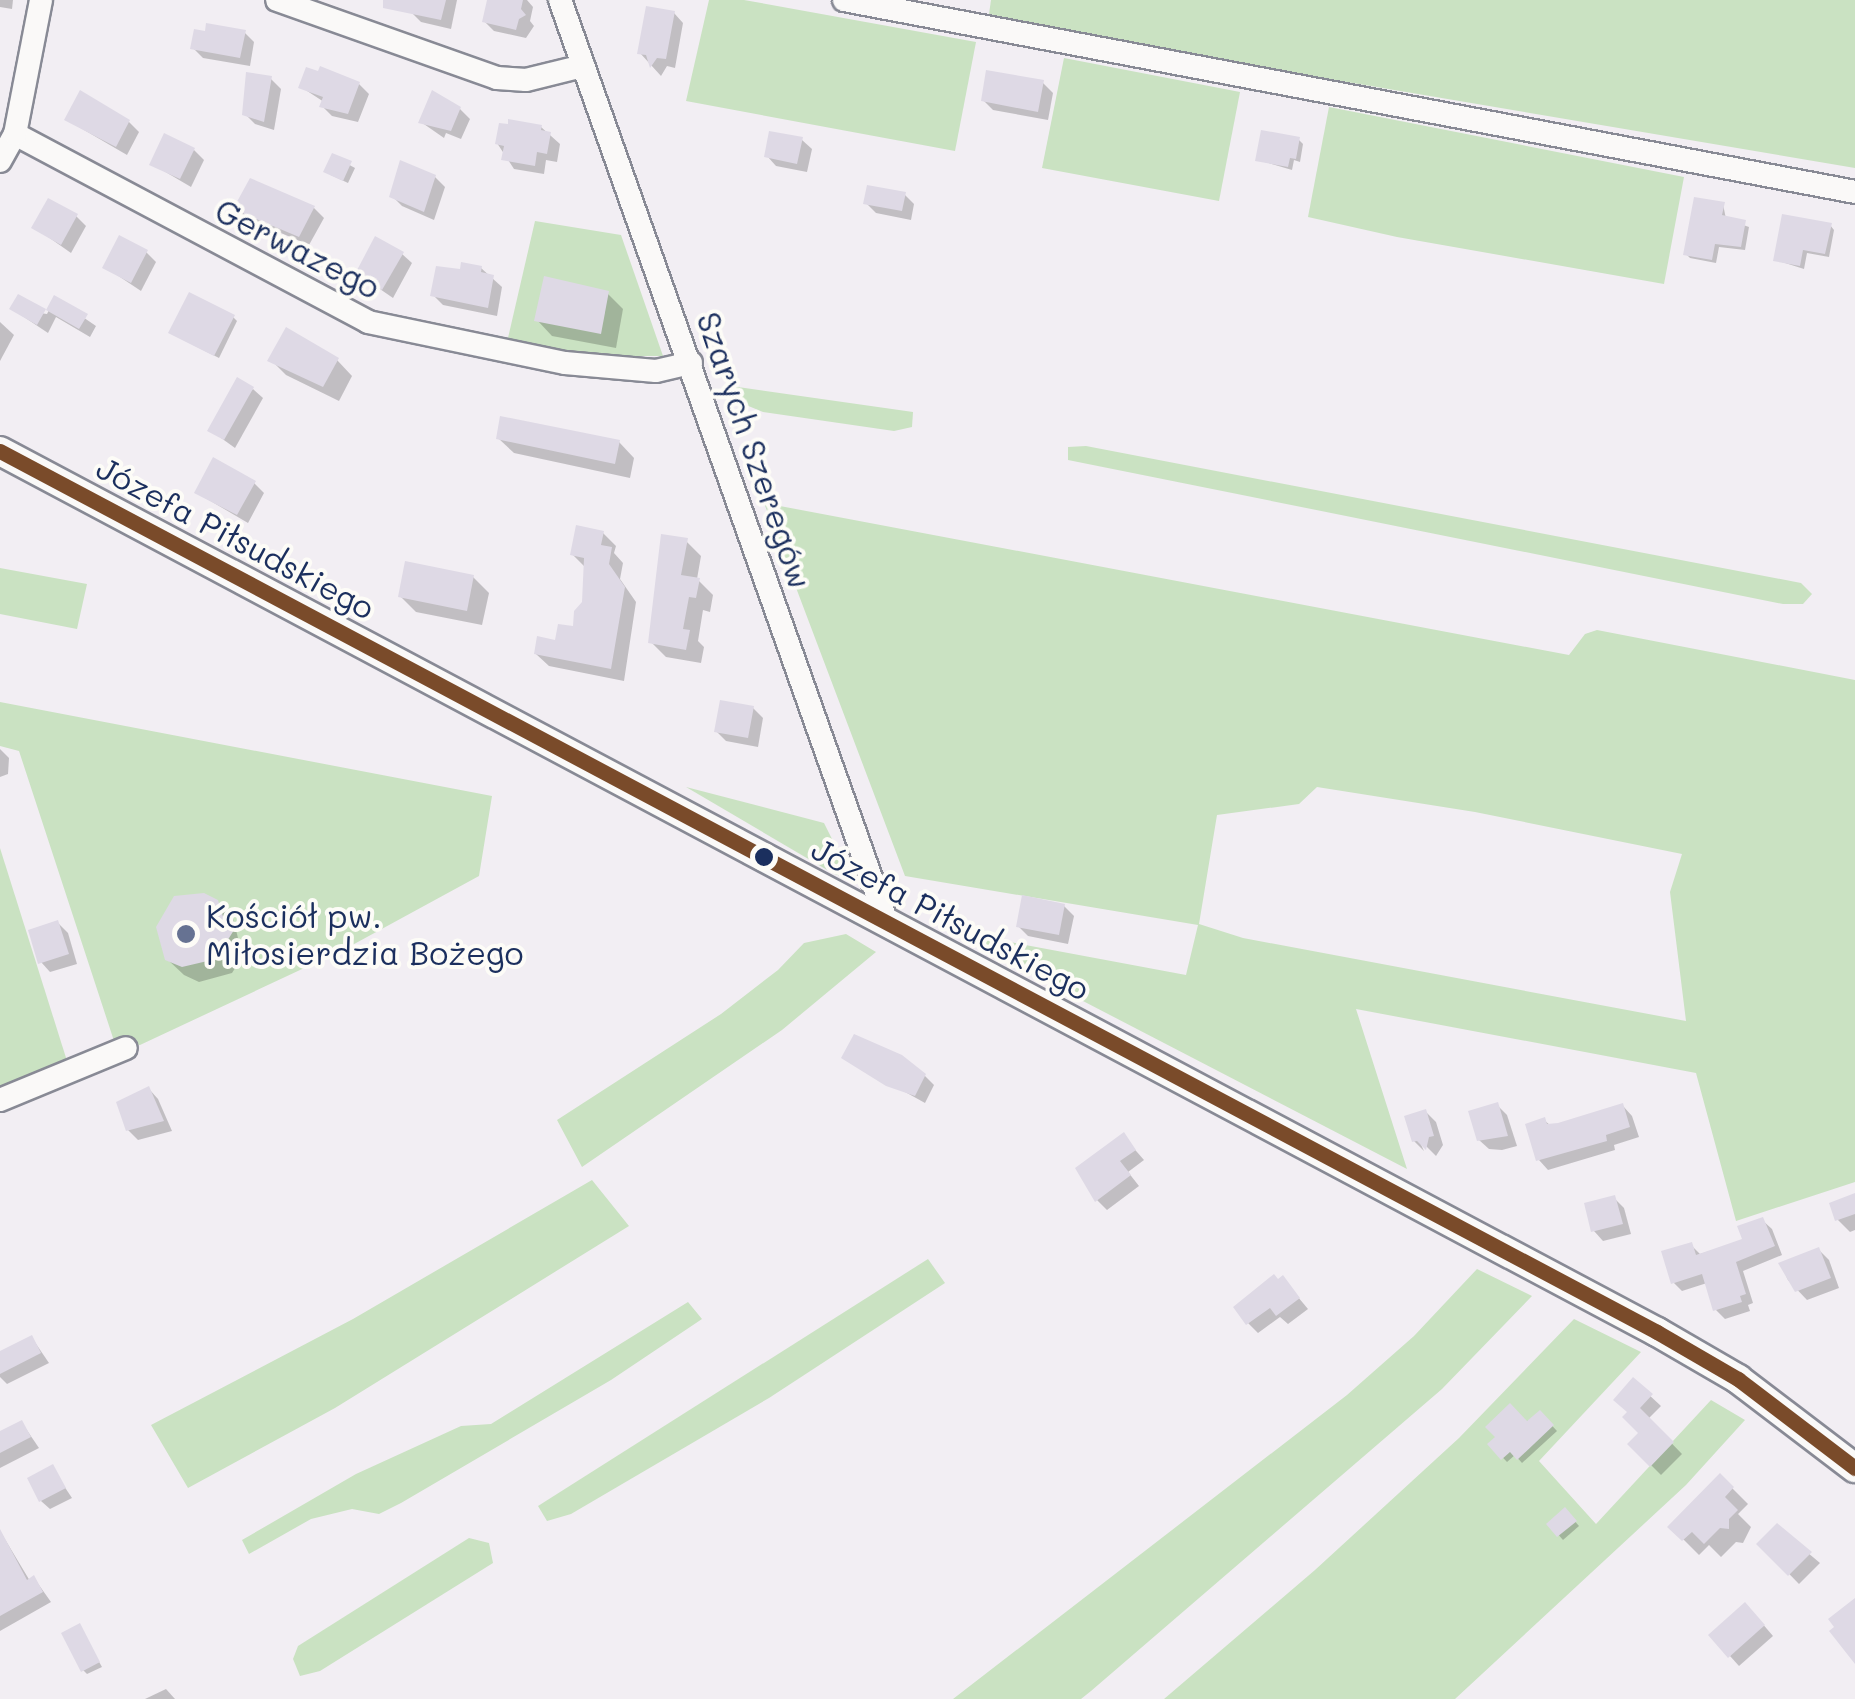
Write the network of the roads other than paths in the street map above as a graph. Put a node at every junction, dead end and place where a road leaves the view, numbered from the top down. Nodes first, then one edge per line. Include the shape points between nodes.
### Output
1 (41, 0) edge
2 (277, 0) edge
3 (560, 0) edge
4 (844, 0) edge
5 (583, 66) junction
6 (15, 134) junction
7 (0, 161) edge
8 (1855, 192) edge
9 (691, 363) junction
10 (0, 451) edge
11 (887, 923) junction
12 (126, 1048) dead end
13 (0, 1100) edge
14 (1855, 1468) edge

1 - 6 street
2 - 5 street via 497,78 526,80
3 - 5 street, Szarych Szeregów
4 - 8 street
5 - 9 street, Szarych Szeregów
6 - 7 street
6 - 9 street, Gerwazego via 368,322 565,363 656,371
9 - 11 street, Szarych Szeregów
10 - 11 street, Józefa Piłsudskiego
11 - 14 street, Józefa Piłsudskiego via 1658,1332 1738,1379
12 - 13 street

